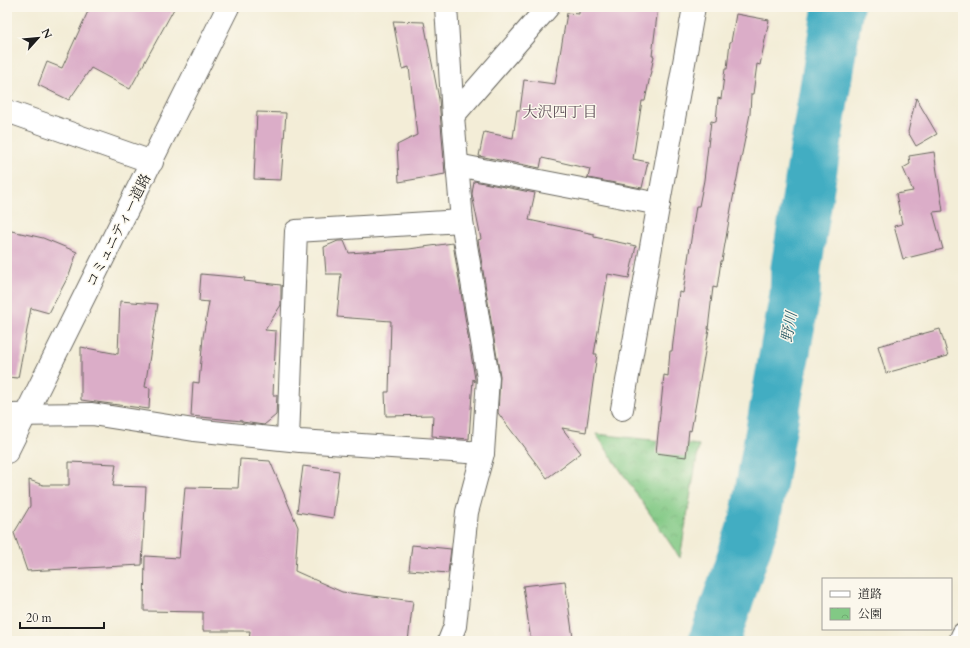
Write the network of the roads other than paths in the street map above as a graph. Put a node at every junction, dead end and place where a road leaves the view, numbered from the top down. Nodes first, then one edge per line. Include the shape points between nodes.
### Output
1 (228, 7) edge
2 (446, 7) edge
3 (548, 7) edge
4 (694, 7) edge
5 (7, 111) edge
6 (453, 116) junction
7 (152, 162) junction
8 (457, 165) junction
9 (659, 204) junction
10 (462, 221) junction
11 (622, 409) dead end
12 (16, 415) edge
13 (288, 439) junction
14 (7, 452) edge
15 (483, 453) junction
16 (963, 634) edge
17 (449, 641) edge
18 (960, 641) edge

1 - 7 street, コミュニティー道路
2 - 6 street
3 - 6 street
4 - 9 street
5 - 7 street
6 - 8 street
7 - 12 street, コミュニティー道路
8 - 9 street
8 - 10 street
9 - 11 street
10 - 13 street via 296,231
10 - 15 street via 488,378
12 - 13 street via 92,414 194,430
12 - 14 street, コミュニティー道路
13 - 15 street
15 - 17 street via 467,512 455,626
16 - 18 street

